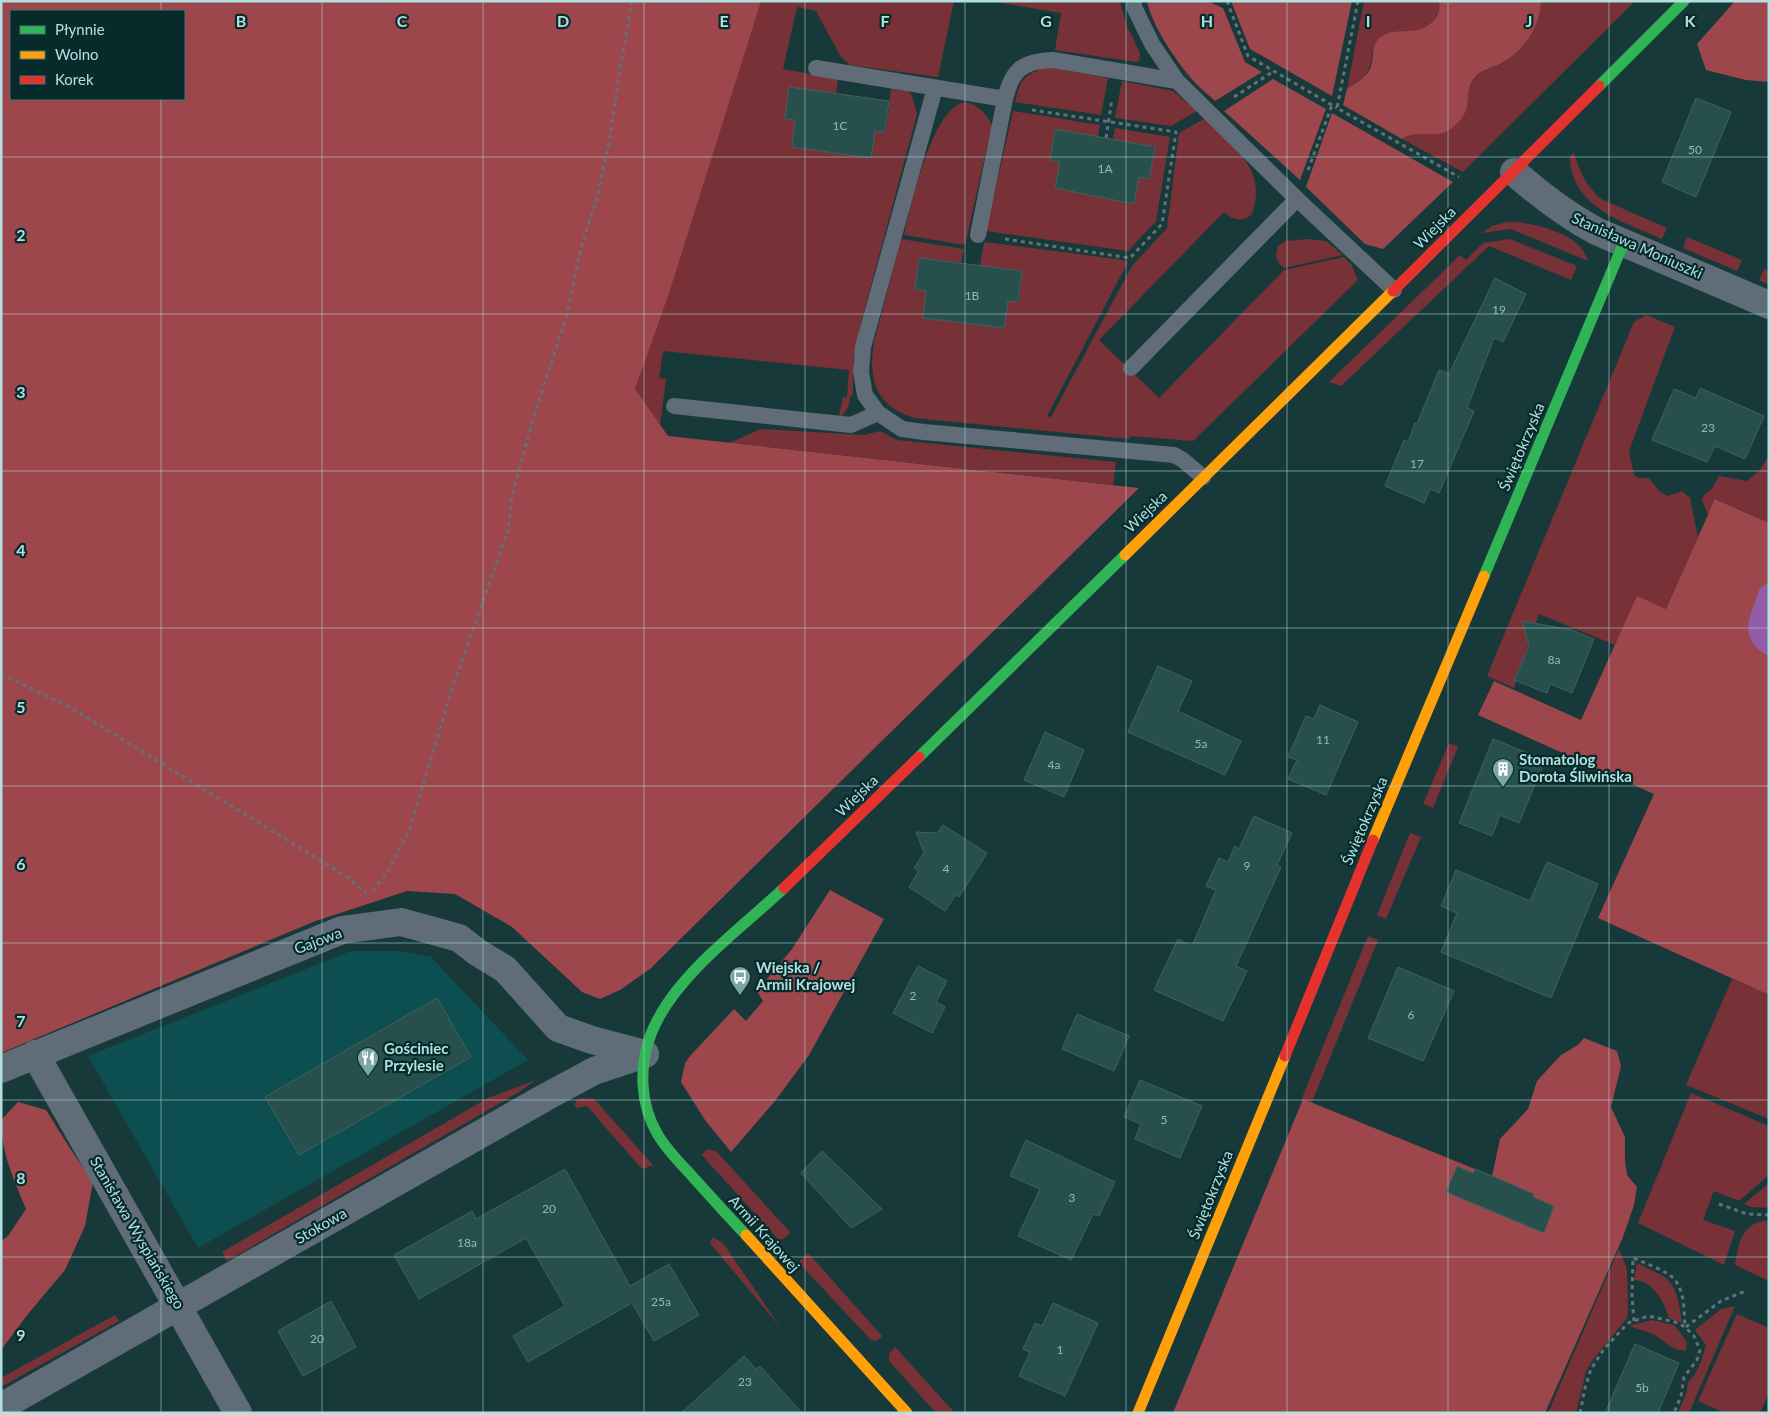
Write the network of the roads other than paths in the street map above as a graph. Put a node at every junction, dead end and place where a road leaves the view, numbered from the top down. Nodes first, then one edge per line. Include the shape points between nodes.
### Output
1 (1134, 1) edge
2 (1684, 1) edge
3 (816, 68) dead end
4 (1177, 81) junction
5 (935, 88) junction
6 (1005, 103) junction
7 (1514, 172) junction
8 (1297, 199) junction
9 (978, 235) road end
10 (1624, 242) junction
11 (1394, 290) junction
12 (1769, 305) edge
13 (1131, 368) dead end
14 (674, 406) dead end
15 (878, 413) junction
16 (1203, 477) junction
17 (35, 1054) junction
18 (645, 1054) junction
19 (1, 1069) edge
20 (179, 1307) junction
21 (1, 1407) edge
22 (238, 1413) edge
23 (907, 1413) edge
24 (1138, 1413) edge

1 - 4 lane via 1152,44
2 - 7 street, Wiejska
3 - 5 lane
4 - 6 lane via 1053,60 1033,62 1017,71 1012,78
4 - 8 lane
5 - 6 lane
5 - 15 lane via 863,347 861,372 865,395
6 - 9 lane
7 - 10 street, Stanisława Moniuszki via 1572,218
7 - 11 street, Wiejska
8 - 11 lane
8 - 13 lane
10 - 12 street, Stanisława Moniuszki
10 - 24 street, Świętokrzyska
11 - 16 street, Wiejska
14 - 15 lane via 851,424
15 - 16 lane via 902,429 1174,455
16 - 18 street, Wiejska via 684,984 659,1017
17 - 18 street, Gajowa via 342,930 401,922 459,938 505,969 558,1028
17 - 19 street, Gajowa
17 - 20 street, Stanisława Wyspiańskiego
18 - 20 street, Stokowa via 594,1071 544,1098
18 - 23 street, Armii Krajowej via 645,1102 657,1134 676,1159
20 - 21 street, Stokowa
20 - 22 street, Stanisława Wyspiańskiego

